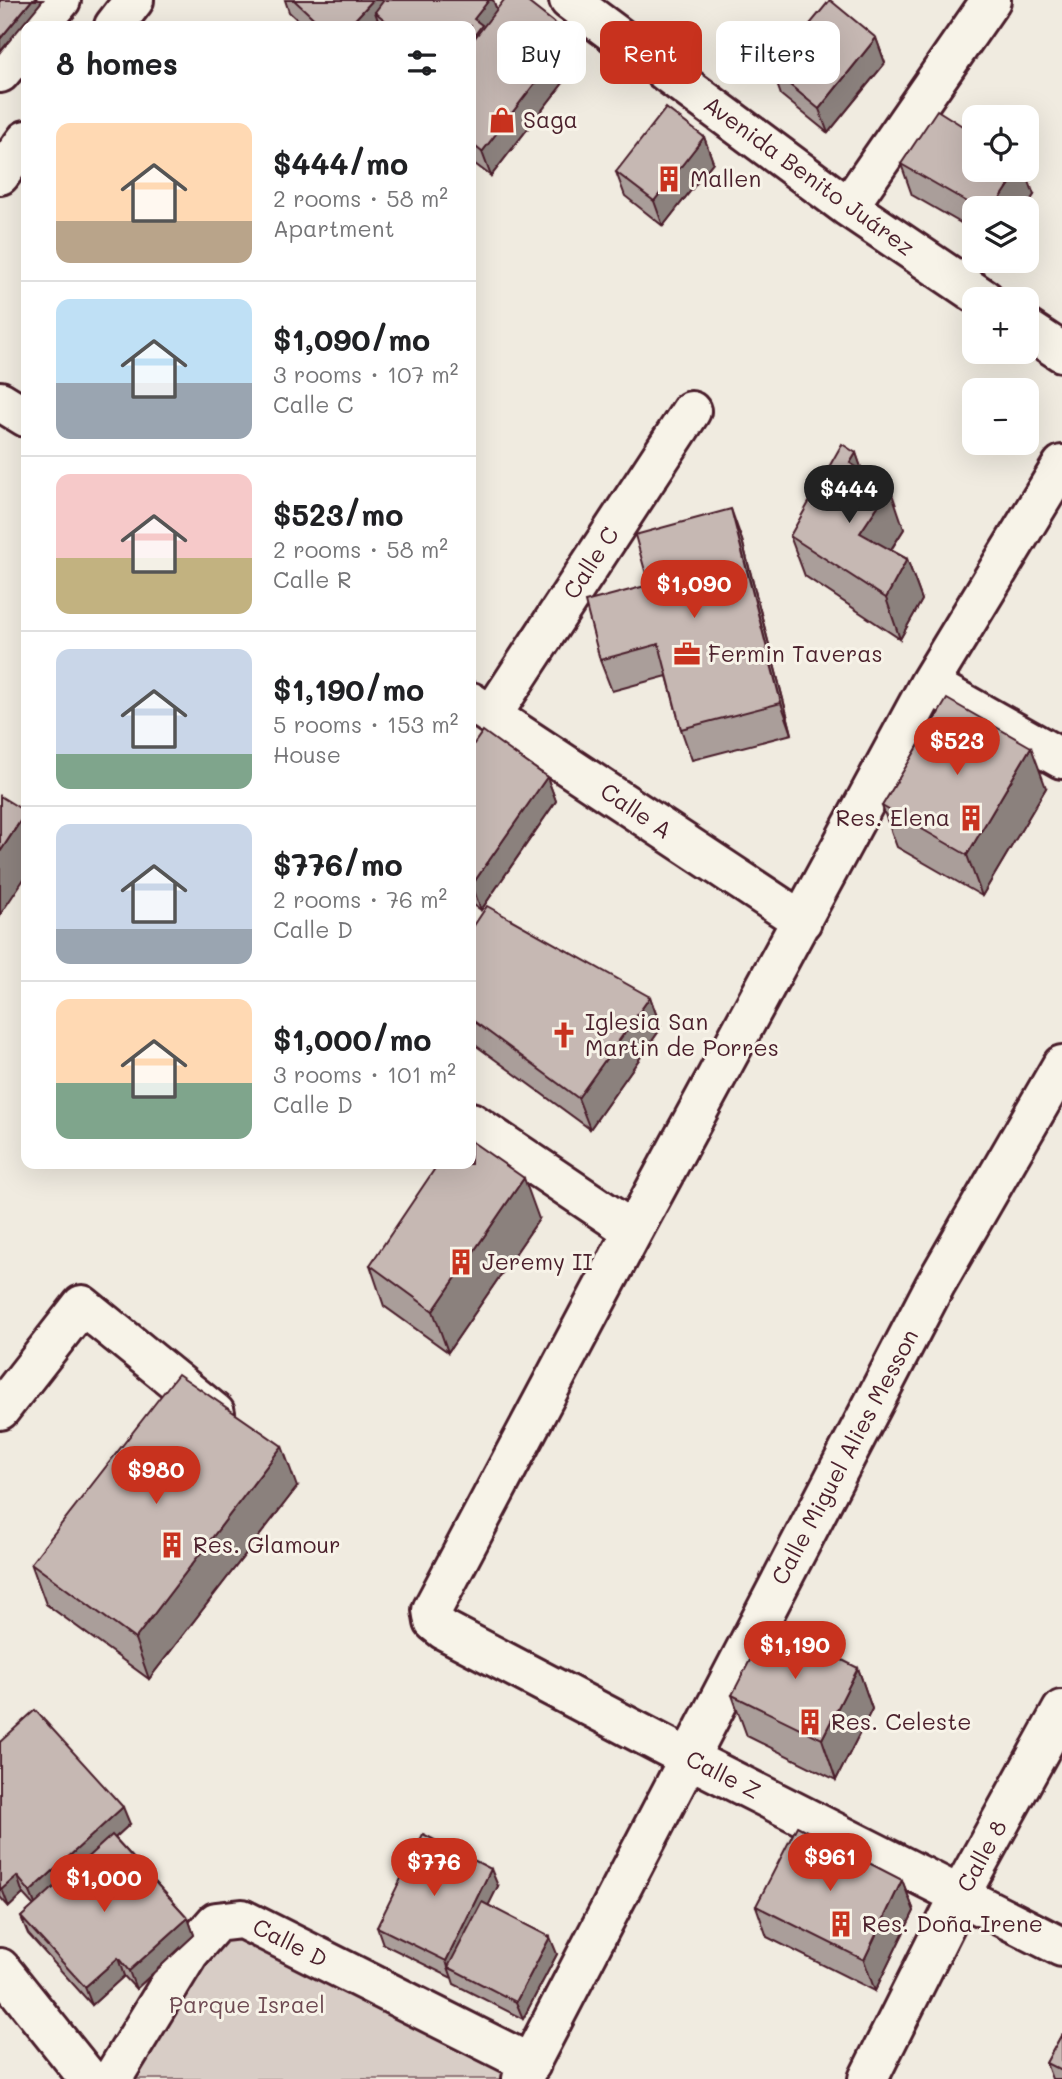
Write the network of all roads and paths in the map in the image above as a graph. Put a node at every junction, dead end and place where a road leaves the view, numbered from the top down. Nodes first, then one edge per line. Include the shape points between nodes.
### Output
1 (61, 0) edge
2 (134, 0) edge
3 (991, 0) edge
4 (590, 6) edge
5 (43, 21) edge
6 (118, 21) edge
7 (21, 48) edge
8 (0, 74) edge
9 (21, 148) edge
10 (0, 175) edge
11 (848, 207) junction
12 (966, 287) edge
13 (1039, 337) edge
14 (1062, 352) edge
15 (0, 401) edge
16 (691, 411) dead end
17 (21, 415) edge
18 (1062, 465) edge
19 (929, 684) junction
20 (481, 709) edge
21 (1062, 759) edge
22 (802, 921) junction
23 (1062, 1065) edge
24 (476, 1125) edge
25 (633, 1231) junction
26 (0, 1410) edge
27 (233, 1428) edge
28 (1062, 1710) edge
29 (688, 1758) junction
30 (960, 1895) junction
31 (1062, 1947) edge
32 (0, 1968) edge
33 (526, 2071) edge
34 (89, 2079) edge
35 (112, 2079) edge
36 (868, 2079) edge

1 - 5 street
2 - 6 street
3 - 11 street
4 - 11 street, Avenida Benito Juárez
7 - 8 street
9 - 10 street
11 - 12 street, Avenida Benito Juárez
13 - 14 street
15 - 17 street
16 - 20 street, Calle C
18 - 19 street
19 - 21 street
19 - 22 street
20 - 22 street, Calle A
22 - 25 street
23 - 29 street, Calle Miguel Alies Messon via 935,1285
24 - 25 street
25 - 29 street, Calle Z via 432,1610 435,1622 444,1630
26 - 27 street via 82,1305
28 - 30 street, Calle 8
29 - 30 street, Calle Z
29 - 33 street, Calle Miguel Alies Messon
30 - 31 street, Calle Z
30 - 36 street, Calle 8
32 - 34 street
33 - 35 street, Calle D via 242,1919 216,1922 189,1953

